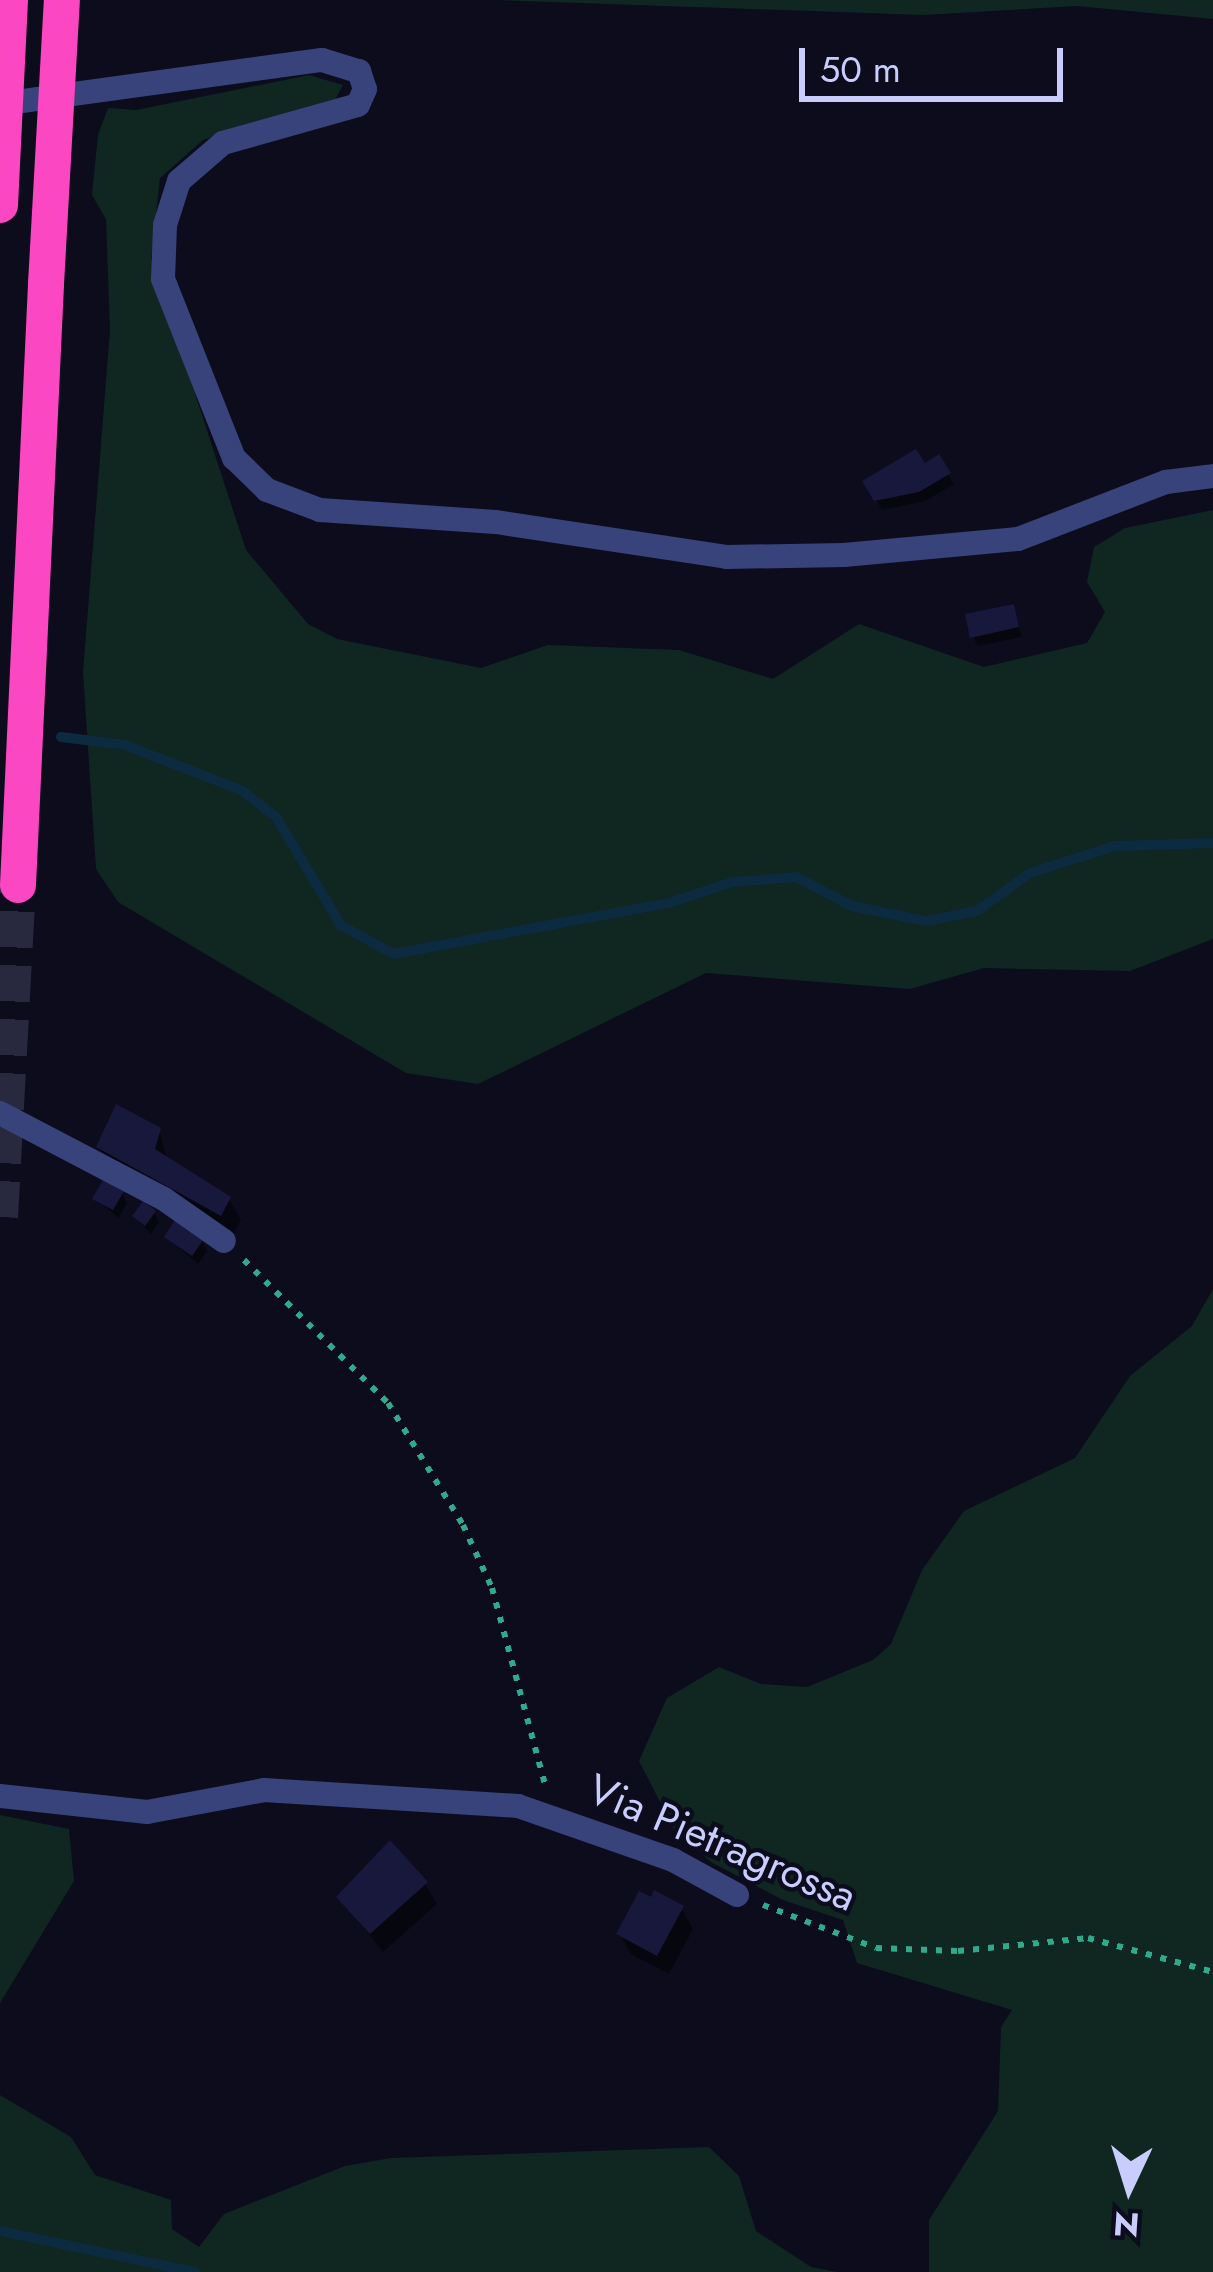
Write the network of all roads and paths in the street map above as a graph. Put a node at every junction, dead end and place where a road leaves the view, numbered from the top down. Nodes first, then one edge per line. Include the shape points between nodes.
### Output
1 (10, 0) edge
2 (62, 0) edge
3 (0, 104) edge
4 (0, 205) edge
5 (1213, 476) edge
6 (18, 885) tunnel mouth
7 (0, 1113) edge
8 (224, 1240) joint
9 (0, 1796) edge
10 (553, 1813) junction
11 (736, 1895) joint
12 (1213, 1972) edge

1 - 4 highway, bridge
2 - 6 highway, bridge
3 - 5 street via 322,60 359,71 358,105 223,143 178,181 165,225 163,279 234,458 267,490 320,510 496,522 727,557 844,555 1018,539 1166,482
7 - 8 street via 164,1199
8 - 10 path, Via Pietragrossa via 388,1403 492,1588
9 - 10 street via 61,1809 147,1812 265,1790
10 - 11 street, Via Pietragrossa via 720,1881
11 - 12 path, Via Pietragrossa via 876,1948 958,1951 1088,1938

